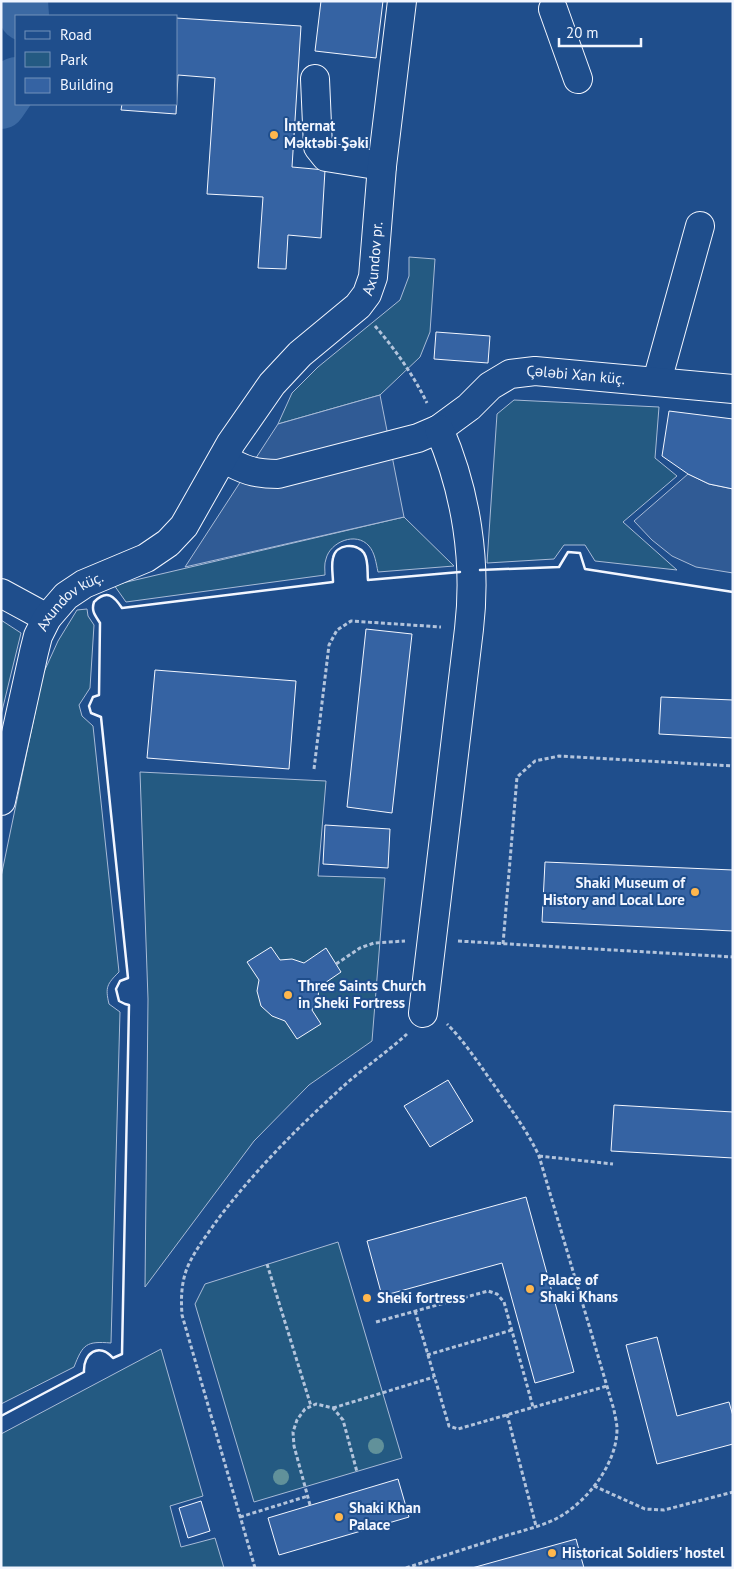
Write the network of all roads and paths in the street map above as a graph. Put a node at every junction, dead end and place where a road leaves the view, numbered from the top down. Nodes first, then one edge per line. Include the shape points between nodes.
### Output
1 (402, 1) edge
2 (551, 4) edge
3 (315, 79) dead end
4 (578, 79) dead end
5 (382, 166) junction
6 (700, 226) dead end
7 (358, 306) junction
8 (657, 382) junction
9 (733, 389) edge
10 (439, 429) junction
11 (223, 458) junction
12 (1, 592) edge
13 (47, 618) junction
14 (469, 629) junction
15 (733, 766) edge
16 (314, 769) dead end
17 (1, 801) edge
18 (432, 939) junction
19 (504, 944) junction
20 (733, 957) edge
21 (336, 964) dead end
22 (423, 1013) junction
23 (539, 1156) junction
24 (613, 1164) dead end
25 (267, 1264) dead end
26 (415, 1311) junction
27 (376, 1322) dead end
28 (512, 1330) junction
29 (427, 1354) junction
30 (434, 1377) junction
31 (607, 1386) junction
32 (311, 1406) junction
33 (533, 1407) junction
34 (333, 1408) junction
35 (506, 1414) junction
36 (357, 1472) dead end
37 (594, 1486) junction
38 (733, 1492) edge
39 (308, 1496) junction
40 (310, 1505) dead end
41 (240, 1517) junction
42 (536, 1526) junction
43 (255, 1568) edge
44 (406, 1568) edge

1 - 5 street, Axundov pr.
2 - 4 street
3 - 5 street via 318,147 326,157
5 - 7 street, Axundov pr. via 373,277
6 - 8 street
7 - 10 path via 390,344 422,393
7 - 11 street, Axundov pr. via 300,354 272,384
8 - 9 street, Çələbi Xan küç.
8 - 10 street, Çələbi Xan küç. via 536,371 510,374 490,386 469,407
10 - 11 street, Çələbi Xan küç. via 418,438 278,474 258,474
10 - 14 street via 457,476 468,536
11 - 13 street, Axundov küç. via 184,526 168,543 146,558 84,584 66,596
12 - 13 street
13 - 17 street, Axundov küç. via 38,636
14 - 16 path via 352,621 337,630 329,645
14 - 18 street
15 - 19 path via 560,756 535,761 517,777
18 - 19 path
18 - 21 path via 374,943
18 - 22 street
19 - 20 path
22 - 23 path via 443,1020 461,1038 515,1113
22 - 41 path via 410,1032 338,1091 265,1162 225,1210 186,1270 181,1292 182,1316
23 - 24 path
23 - 31 path
25 - 32 path
26 - 27 path
26 - 28 path via 488,1291 498,1294 504,1302
26 - 29 path
28 - 29 path
28 - 33 path
29 - 30 path
30 - 34 path
30 - 35 path via 449,1426 458,1429
31 - 33 path
31 - 37 path via 617,1430 614,1449
32 - 34 path
32 - 39 path via 297,1420 293,1432
33 - 35 path
34 - 36 path via 343,1420
35 - 42 path
37 - 38 path via 645,1509 664,1510
37 - 42 path via 561,1516
39 - 40 path
39 - 41 path
41 - 43 path
42 - 44 path

